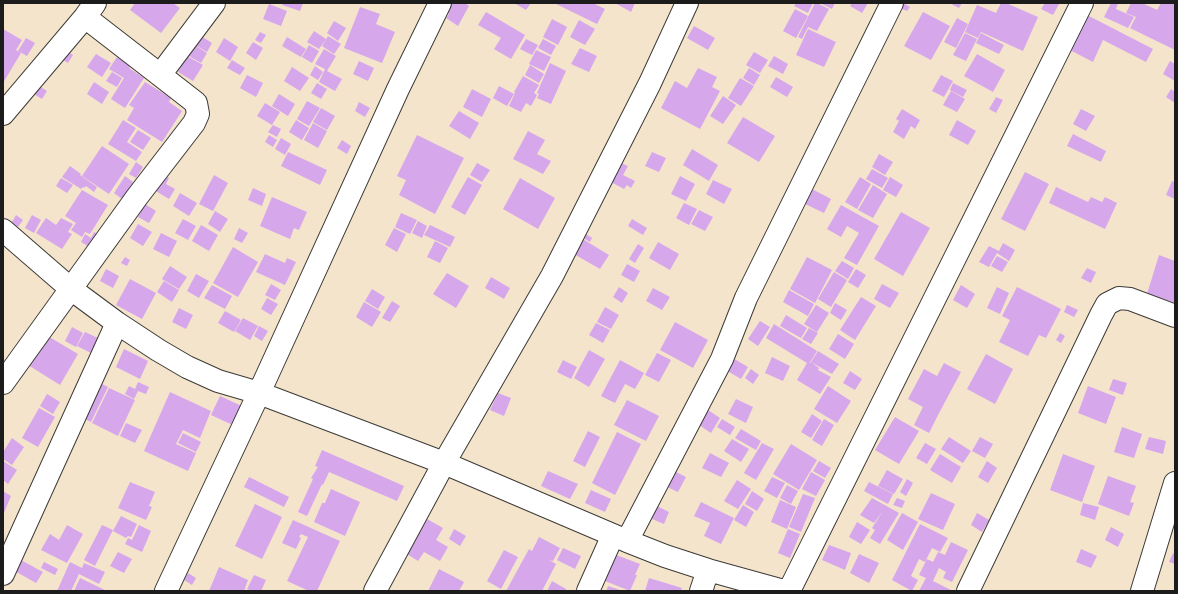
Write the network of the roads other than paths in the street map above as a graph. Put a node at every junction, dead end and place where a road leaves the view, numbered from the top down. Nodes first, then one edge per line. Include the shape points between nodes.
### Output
1 (214, 3) edge
2 (440, 3) edge
3 (687, 3) edge
4 (892, 3) edge
5 (1082, 3) edge
6 (90, 10) edge
7 (160, 75) junction
8 (3, 114) edge
9 (3, 230) edge
10 (71, 289) junction
11 (1175, 316) edge
12 (117, 323) junction
13 (3, 383) edge
14 (258, 393) junction
15 (444, 463) junction
16 (1175, 483) edge
17 (620, 538) junction
18 (708, 570) junction
19 (3, 574) edge
20 (166, 591) edge
21 (375, 591) edge
22 (588, 591) edge
23 (701, 591) edge
24 (784, 591) edge
25 (789, 591) edge
26 (968, 591) edge
27 (1142, 591) edge

1 - 7 street
2 - 14 street
3 - 15 street via 650,83 552,276
4 - 17 street via 746,298 722,359
5 - 25 street
6 - 7 street
6 - 8 street
7 - 10 street via 196,103 198,114 194,123
9 - 10 street
10 - 12 street
10 - 13 street
11 - 26 street via 1130,299 1119,298 1108,304 1100,315
12 - 14 street via 187,367 218,381
12 - 19 street
14 - 15 street
14 - 20 street
15 - 17 street
15 - 21 street
16 - 27 street
17 - 18 street
17 - 22 street
18 - 23 street
18 - 24 street

